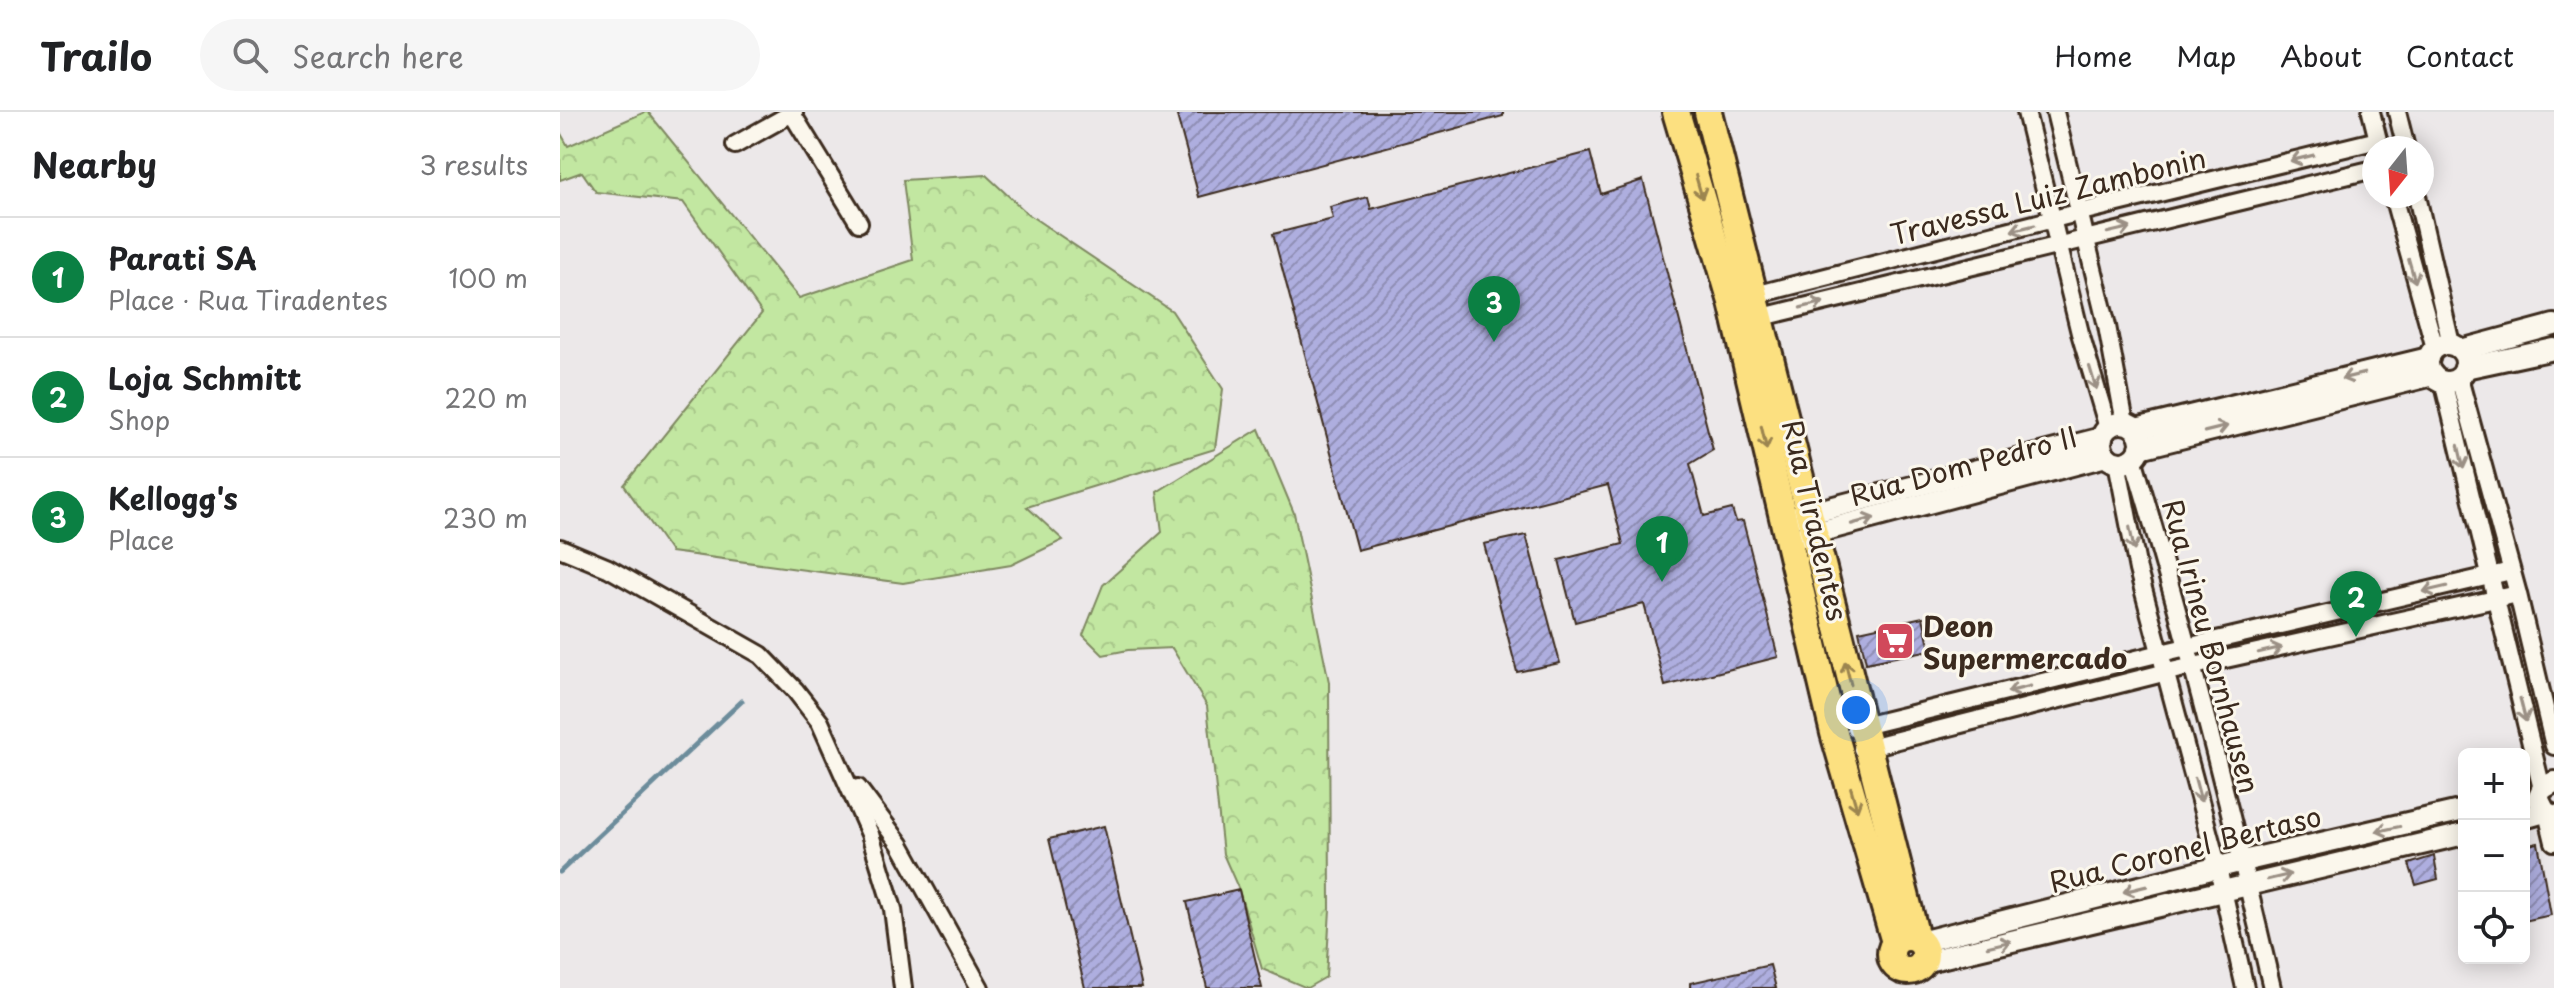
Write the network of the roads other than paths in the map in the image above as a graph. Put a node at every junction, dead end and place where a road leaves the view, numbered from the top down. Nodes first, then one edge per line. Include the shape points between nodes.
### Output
1 (792, 112) edge
2 (1677, 112) edge
3 (1708, 112) edge
4 (2026, 112) edge
5 (2055, 112) edge
6 (2371, 112) edge
7 (2397, 112) edge
8 (2061, 134) junction
9 (2377, 136) edge
10 (2403, 136) edge
11 (2033, 141) junction
12 (735, 145) dead end
13 (2362, 147) edge
14 (2260, 168) junction
15 (2362, 172) edge
16 (2269, 194) junction
17 (2397, 208) edge
18 (2419, 208) edge
19 (2081, 212) junction
20 (2052, 220) junction
21 (859, 223) dead end
22 (2085, 238) junction
23 (2058, 243) junction
24 (1860, 269) junction
25 (1865, 292) junction
26 (1745, 309) junction
27 (2554, 325) edge
28 (2107, 326) junction
29 (2080, 333) junction
30 (2554, 349) edge
31 (2447, 363) junction
32 (2121, 443) junction
33 (1811, 523) junction
34 (1785, 530) junction
35 (560, 548) edge
36 (2165, 562) junction
37 (2138, 570) junction
38 (2511, 571) junction
39 (2489, 576) junction
40 (2518, 594) junction
41 (2495, 599) junction
42 (2187, 648) junction
43 (2161, 653) junction
44 (2194, 668) junction
45 (2167, 672) junction
46 (1946, 707) junction
47 (1954, 726) junction
48 (1864, 737) junction
49 (1837, 744) junction
50 (2554, 746) edge
51 (840, 766) junction
52 (2540, 789) edge
53 (2458, 812) edge
54 (2549, 814) edge
55 (2418, 822) junction
56 (2458, 835) edge
57 (2554, 842) edge
58 (2423, 844) junction
59 (2243, 861) junction
60 (2218, 868) junction
61 (2248, 884) junction
62 (2223, 891) junction
63 (2069, 905) junction
64 (2074, 926) junction
65 (1914, 962) edge
66 (2270, 980) edge
67 (2244, 983) edge
68 (903, 988) edge
69 (980, 988) edge

1 - 12 street
1 - 21 street
2 -> 26 main road, Rua Tiradentes
3 - 26 main road, Rua Tiradentes
4 - 11 street, Rua Irineu Bornhausen
5 - 8 street, Rua Irineu Bornhausen
6 - 9 street
7 - 10 street
8 - 11 street
8 - 19 street, Rua Irineu Bornhausen
11 - 20 street, Rua Irineu Bornhausen
13 -> 14 street, Travessa Luiz Zambonin
14 - 16 street
14 - 19 street, Travessa Luiz Zambonin
15 - 16 street, Travessa Luiz Zambonin
22 -> 16 street, Travessa Luiz Zambonin
17 -> 31 street
18 - 31 street
19 - 20 street, Travessa Luiz Zambonin
19 - 22 street, Rua Irineu Bornhausen
20 - 23 street, Rua Irineu Bornhausen
20 -> 24 street, Travessa Luiz Zambonin
22 - 23 street, Travessa Luiz Zambonin
22 - 28 street, Rua Irineu Bornhausen
23 - 25 street, Travessa Luiz Zambonin
23 - 29 street, Rua Irineu Bornhausen
24 - 25 street
24 - 26 street, Travessa Luiz Zambonin
26 -> 25 street, Travessa Luiz Zambonin
26 - 33 main road, Rua Tiradentes
26 -> 34 main road, Rua Tiradentes
27 - 31 street, Rua Dom Pedro II
28 - 29 street
28 - 32 street, Rua Irineu Bornhausen
29 -> 32 street, Rua Irineu Bornhausen
30 - 31 street, Rua Dom Pedro II
31 - 32 street, Rua Dom Pedro II
31 - 38 street
31 -> 39 street
32 - 33 street, Rua Dom Pedro II
32 - 36 street, Rua Irineu Bornhausen
32 -> 37 street, Rua Irineu Bornhausen
33 - 34 street, Rua Dom Pedro II
48 -> 33 main road, Rua Tiradentes
34 - 49 main road, Rua Tiradentes
35 - 51 street via 608,568 761,655 820,722
36 - 37 street
36 - 42 street, Rua Irineu Bornhausen
37 - 43 street, Rua Irineu Bornhausen
38 - 39 street
38 - 40 street
39 - 41 street
39 -> 42 street
40 - 41 street
40 - 50 street
44 -> 41 street
41 -> 52 street
42 - 43 street
42 - 44 street, Rua Irineu Bornhausen
43 - 45 street, Rua Irineu Bornhausen
43 -> 46 street
44 - 45 street
44 - 59 street, Rua Irineu Bornhausen
45 - 47 street
45 -> 60 street, Rua Irineu Bornhausen
46 - 47 street
46 - 48 street
47 - 48 street
48 - 49 street
48 - 65 main road, Rua Tiradentes
49 -> 65 main road, Rua Tiradentes
51 - 68 street via 870,834 893,909
51 - 69 street via 900,844
52 - 54 street via 2538,798
53 - 55 street, Rua Coronel Bertaso
54 - 57 street
55 - 58 street
55 -> 59 street, Rua Coronel Bertaso
56 - 58 street, Rua Coronel Bertaso
61 -> 58 street, Rua Coronel Bertaso
59 - 60 street, Rua Coronel Bertaso
59 - 61 street, Rua Irineu Bornhausen
60 - 62 street, Rua Irineu Bornhausen
60 -> 63 street, Rua Coronel Bertaso
61 - 62 street, Rua Coronel Bertaso
61 - 66 street, Rua Irineu Bornhausen
62 - 64 street, Rua Coronel Bertaso
62 - 67 street, Rua Irineu Bornhausen
63 - 64 street
63 - 65 street, Rua Coronel Bertaso
65 -> 64 street, Rua Coronel Bertaso
66 - 67 street

